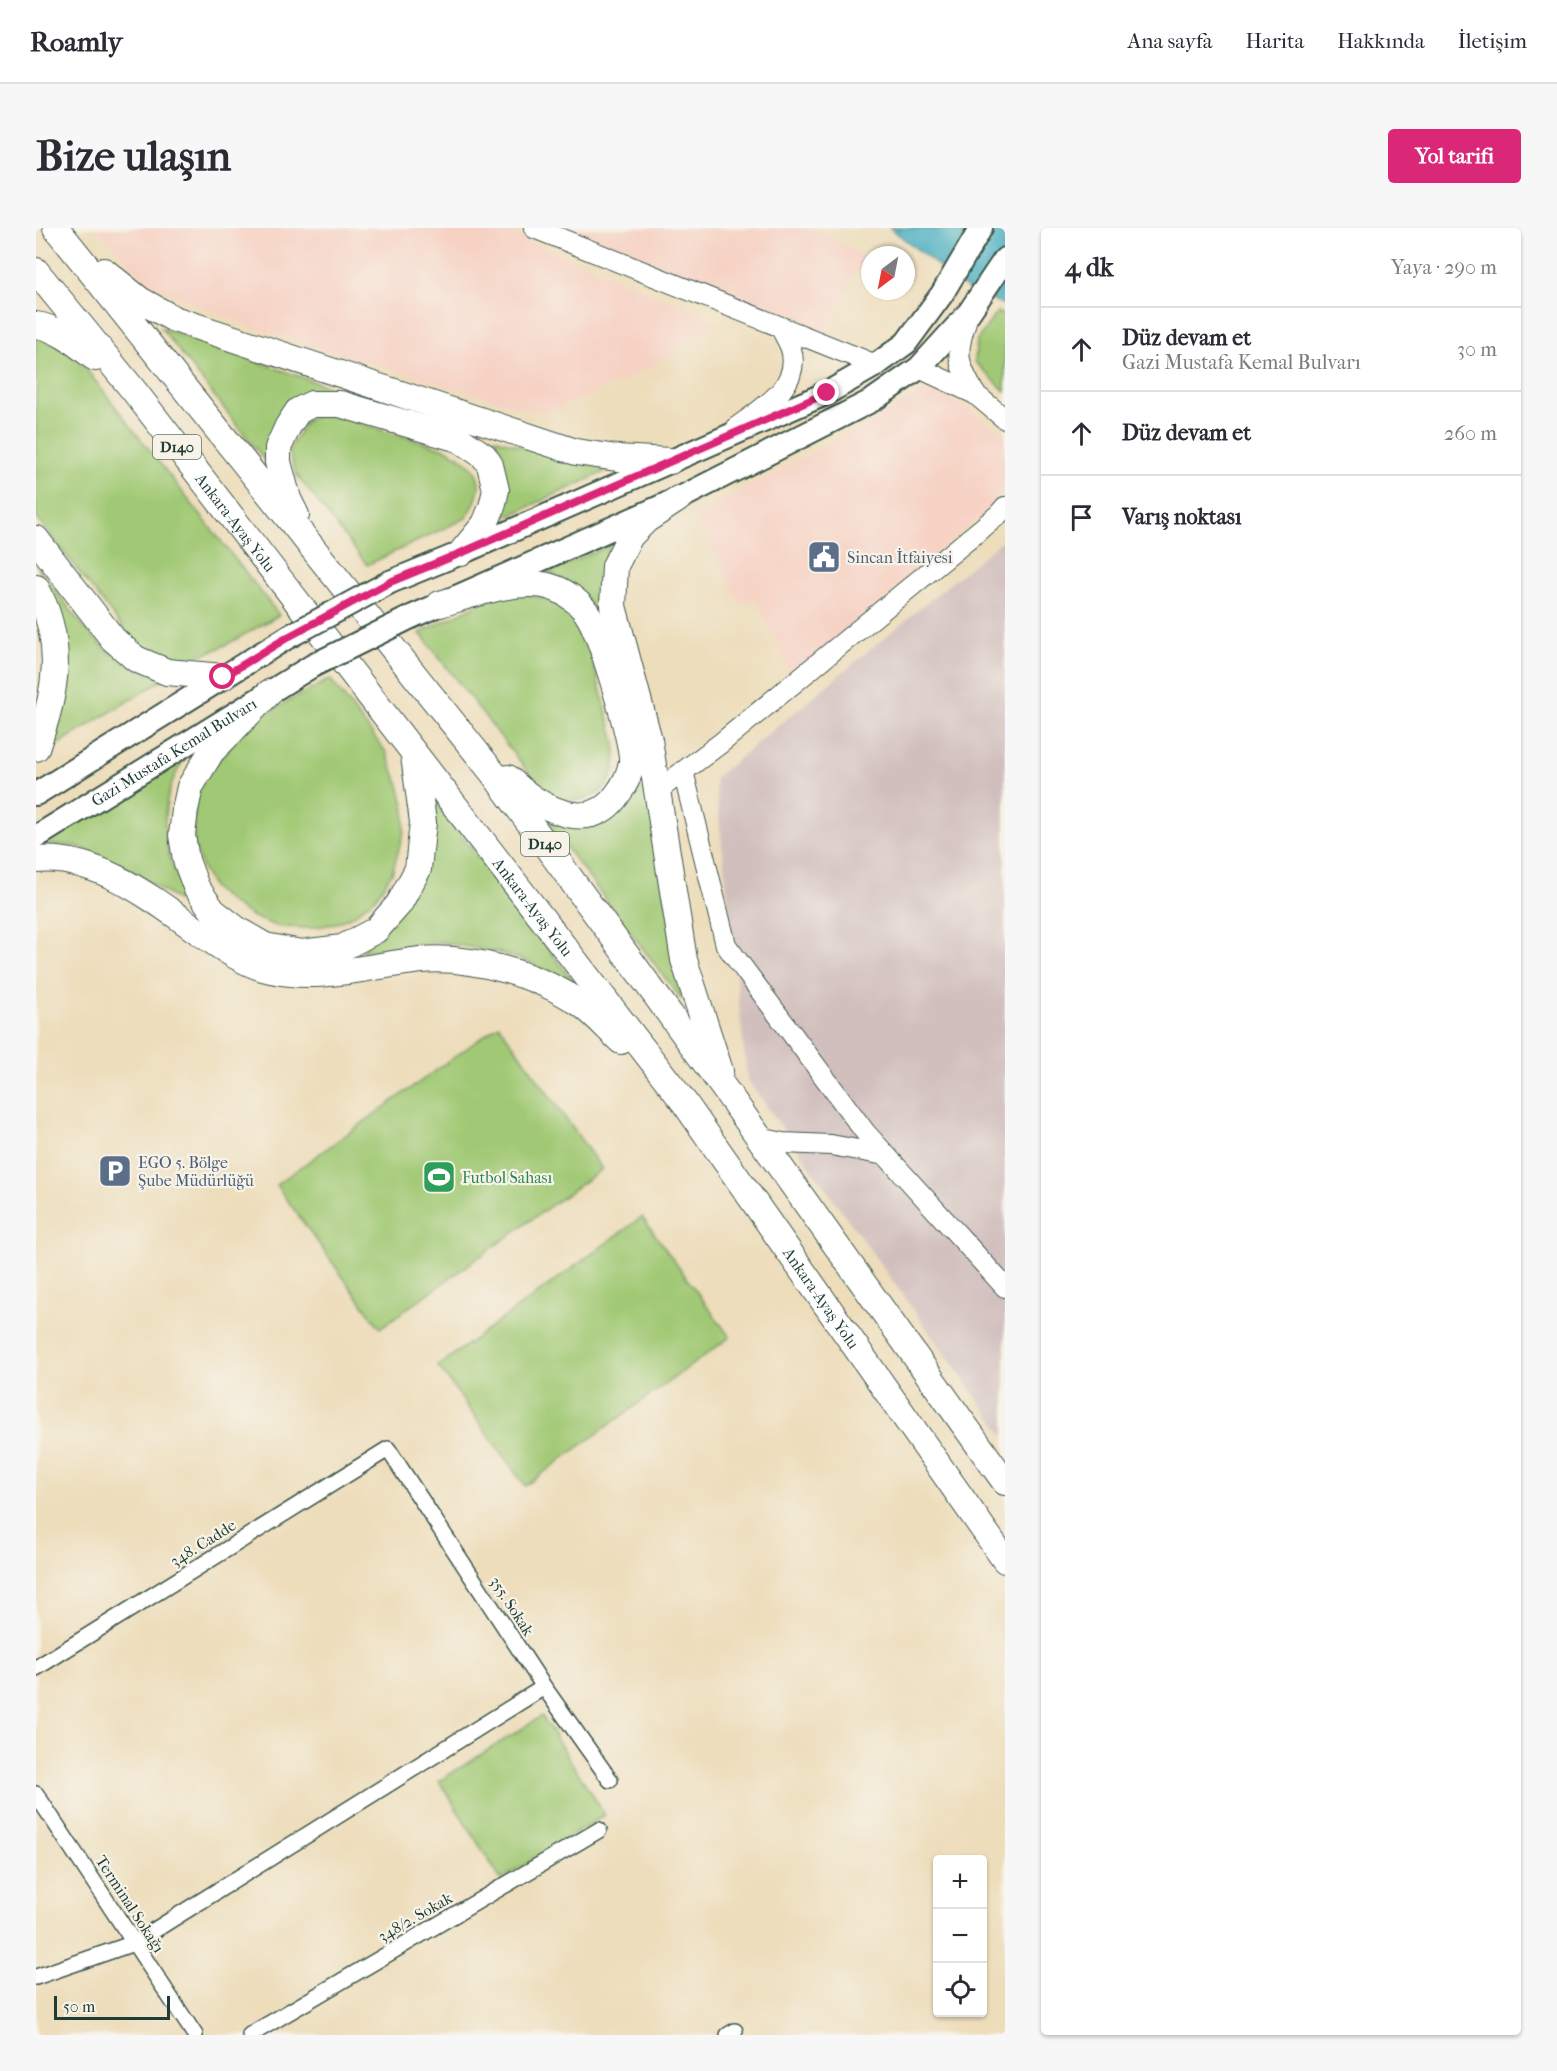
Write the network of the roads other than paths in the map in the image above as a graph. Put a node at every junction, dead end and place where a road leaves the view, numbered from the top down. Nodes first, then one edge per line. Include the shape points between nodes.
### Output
1 (534, 228) edge
2 (981, 228) edge
3 (61, 234) edge
4 (1005, 259) edge
5 (36, 271) edge
6 (968, 314) junction
7 (36, 325) edge
8 (781, 328) junction
9 (876, 365) junction
10 (919, 368) junction
11 (135, 392) junction
12 (975, 394) junction
13 (1005, 419) edge
14 (721, 440) junction
15 (670, 461) junction
16 (678, 499) junction
17 (1005, 507) edge
18 (36, 539) edge
19 (312, 548) junction
20 (461, 553) junction
21 (36, 588) edge
22 (440, 604) junction
23 (223, 677) junction
24 (269, 693) junction
25 (456, 728) junction
26 (36, 748) edge
27 (413, 752) junction
28 (683, 771) junction
29 (657, 791) junction
30 (36, 795) edge
31 (36, 837) edge
32 (36, 860) edge
33 (726, 1091) junction
34 (684, 1102) junction
35 (760, 1138) junction
36 (885, 1155) junction
37 (1005, 1287) edge
38 (388, 1449) joint
39 (1005, 1482) edge
40 (1005, 1560) edge
41 (36, 1668) edge
42 (544, 1687) junction
43 (610, 1780) dead end
44 (36, 1794) edge
45 (599, 1830) dead end
46 (134, 1943) junction
47 (36, 1977) edge
48 (195, 2035) edge
49 (250, 2035) edge

1 - 8 street
2 - 9 main road via 942,294 906,343
3 - 15 highway via 140,300 174,319 576,452
3 - 19 highway, D140
4 - 6 main road, Gazi Mustafa Kemal Bulvarı
5 - 11 highway, Ankara-Ayaş Yolu / D140
6 - 10 main road, Gazi Mustafa Kemal Bulvarı
6 - 12 street via 958,347 962,371
7 - 11 highway via 46,326 73,342
8 - 9 street
8 - 14 street via 791,349 790,377 778,395
9 - 14 main road via 827,393
10 - 12 street
10 - 16 main road, Gazi Mustafa Kemal Bulvarı via 873,400
11 - 27 highway, Ankara-Ayaş Yolu / D140
12 - 13 street
14 - 15 main road
15 - 20 main road
16 - 22 main road, Gazi Mustafa Kemal Bulvarı
16 - 29 highway via 630,536 615,566 613,606 650,740
17 - 28 street
18 - 23 highway via 113,639 136,659 168,672
19 - 20 highway via 288,499 278,448 298,411 312,404 340,404 459,439 484,456 496,490 492,507
19 - 25 highway, D140
20 - 23 main road, bridge via 390,582
21 - 26 highway via 51,623 56,662 50,706
22 - 24 main road, Gazi Mustafa Kemal Bulvarı, bridge via 312,666
22 - 25 highway via 527,584 552,587 573,599 589,616 600,639 632,762 623,787 611,803 596,813 564,814 525,795
23 - 30 main road
24 - 27 highway via 211,752 190,787 182,835 196,886 213,911 265,946 301,952 342,948 376,930 399,904 418,870 423,822
24 - 31 main road, Gazi Mustafa Kemal Bulvarı
25 - 33 highway, D140
27 - 34 highway, Ankara-Ayaş Yolu / D140
28 - 29 street
28 - 36 street via 726,945
29 - 33 highway via 684,960
32 - 34 highway via 69,861 114,877 147,895 215,944 261,967 326,975 422,960 456,960 495,966 537,981 580,1004
33 - 35 highway, D140
34 - 40 highway, Ankara-Ayaş Yolu / D140
35 - 36 street
35 - 39 highway, D140
36 - 37 street
38 - 41 street, 348. Cadde
38 - 42 street, 355. Sokak
42 - 43 street, 355. Sokak
42 - 46 street
44 - 46 street, Terminal Sokağı
45 - 49 street, 348/2. Sokak
46 - 47 street
46 - 48 street, Terminal Sokağı

